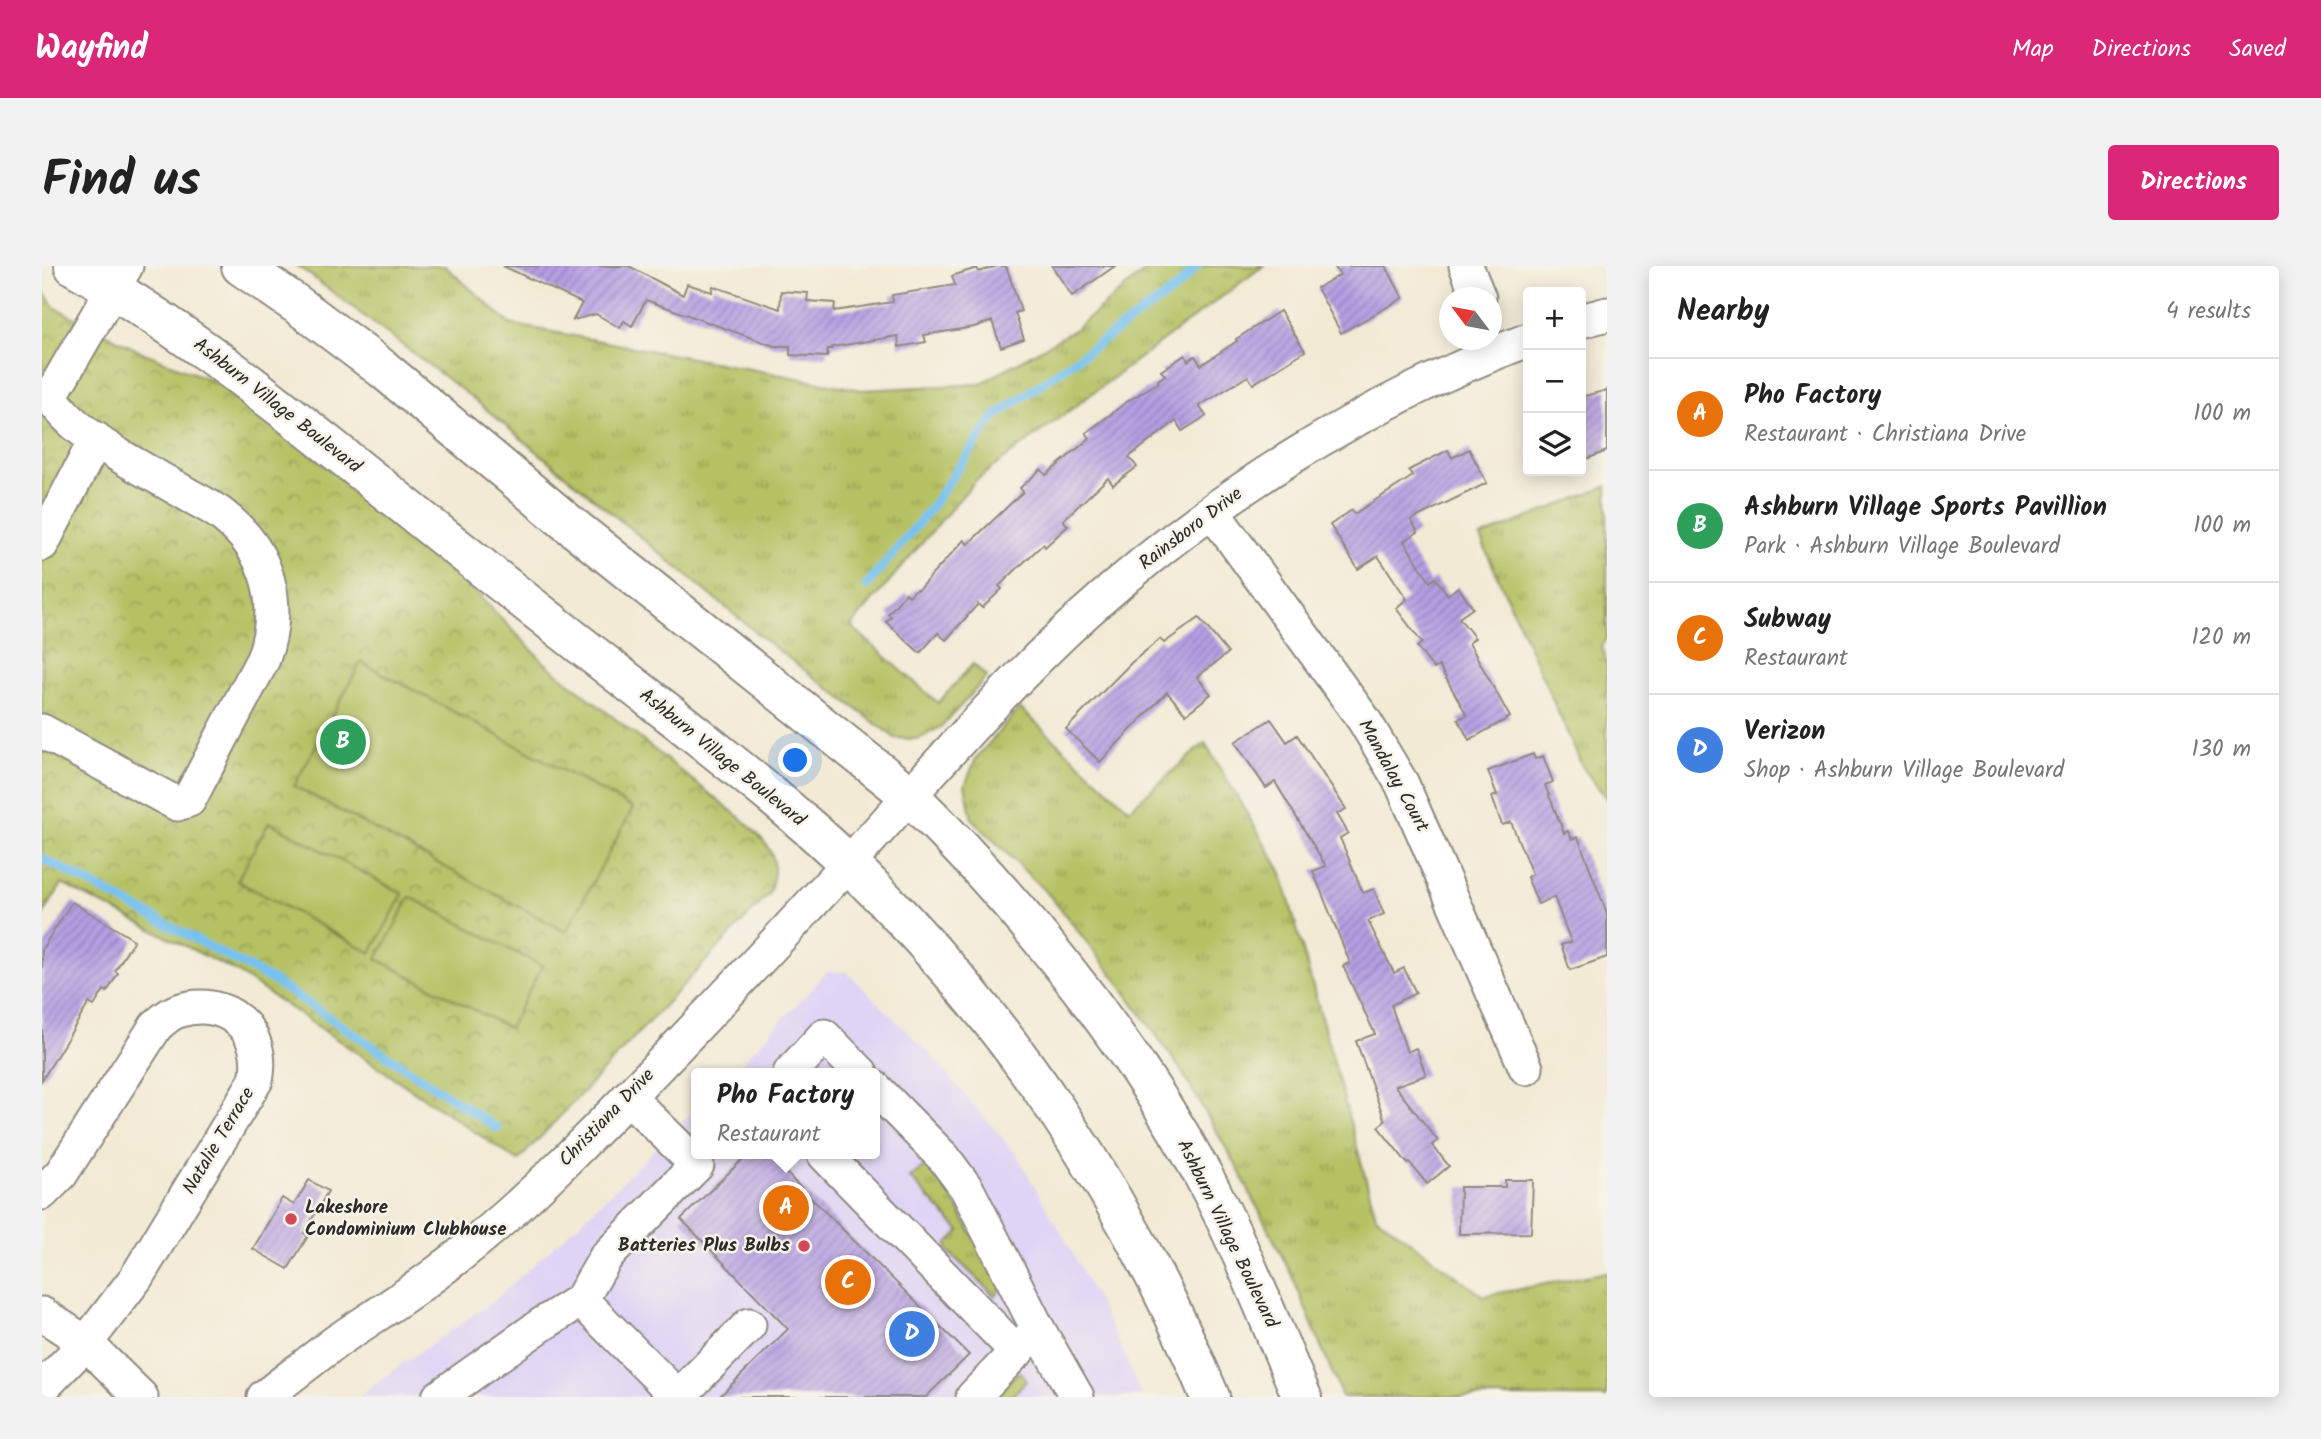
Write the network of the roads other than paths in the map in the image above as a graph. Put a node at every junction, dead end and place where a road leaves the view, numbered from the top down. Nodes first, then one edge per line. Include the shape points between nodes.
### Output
1 (74, 266) edge
2 (241, 266) edge
3 (1466, 266) edge
4 (119, 277) edge
5 (1475, 287) edge
6 (1607, 314) edge
7 (1586, 320) edge
8 (1507, 340) edge
9 (46, 398) edge
10 (96, 439) junction
11 (1212, 511) junction
12 (42, 544) edge
13 (42, 731) edge
14 (909, 795) junction
15 (848, 863) junction
16 (795, 1068) edge
17 (856, 1068) edge
18 (1526, 1068) dead end
19 (880, 1093) edge
20 (628, 1097) junction
21 (691, 1149) edge
22 (703, 1159) edge
23 (829, 1159) edge
24 (42, 1193) edge
25 (581, 1300) junction
26 (42, 1314) edge
27 (749, 1325) dead end
28 (1028, 1341) junction
29 (86, 1343) junction
30 (42, 1388) edge
31 (141, 1397) edge
32 (264, 1397) edge
33 (439, 1397) edge
34 (973, 1397) edge
35 (1077, 1397) edge
36 (1210, 1397) edge
37 (1302, 1397) edge

1 - 4 main road, Ashburn Village Boulevard
2 - 14 main road, Ashburn Village Boulevard via 383,369
3 - 5 street
4 - 9 street
4 - 15 main road, Ashburn Village Boulevard via 188,337 743,772
6 - 7 street
8 - 11 street, Rainsboro Drive via 1363,415
9 - 10 street
10 - 12 street
10 - 13 street via 223,515 248,541 265,566 272,601 269,641 190,800 177,804
11 - 14 street, Rainsboro Drive via 1083,615
11 - 18 street, Mandalay Court via 1364,720 1402,783
14 - 15 street, Christiana Drive
14 - 37 main road, Ashburn Village Boulevard via 1008,897 1114,1031 1154,1091 1203,1176
15 - 20 street, Christiana Drive
15 - 36 main road, Ashburn Village Boulevard via 967,990 1017,1053 1127,1220
16 - 17 street via 824,1036
19 - 28 street via 944,1158 967,1189
20 - 21 street
20 - 32 street, Christiana Drive via 564,1163 446,1267
22 - 25 street via 606,1257
23 - 28 street
24 - 29 street, Natalie Terrace via 61,1174 156,1026 175,1011 201,1006 226,1012 247,1029 257,1053 256,1080 136,1278
25 - 27 street via 678,1397
25 - 33 street
26 - 29 street
28 - 34 street
28 - 35 street
29 - 30 street, Natalie Terrace
29 - 31 street

